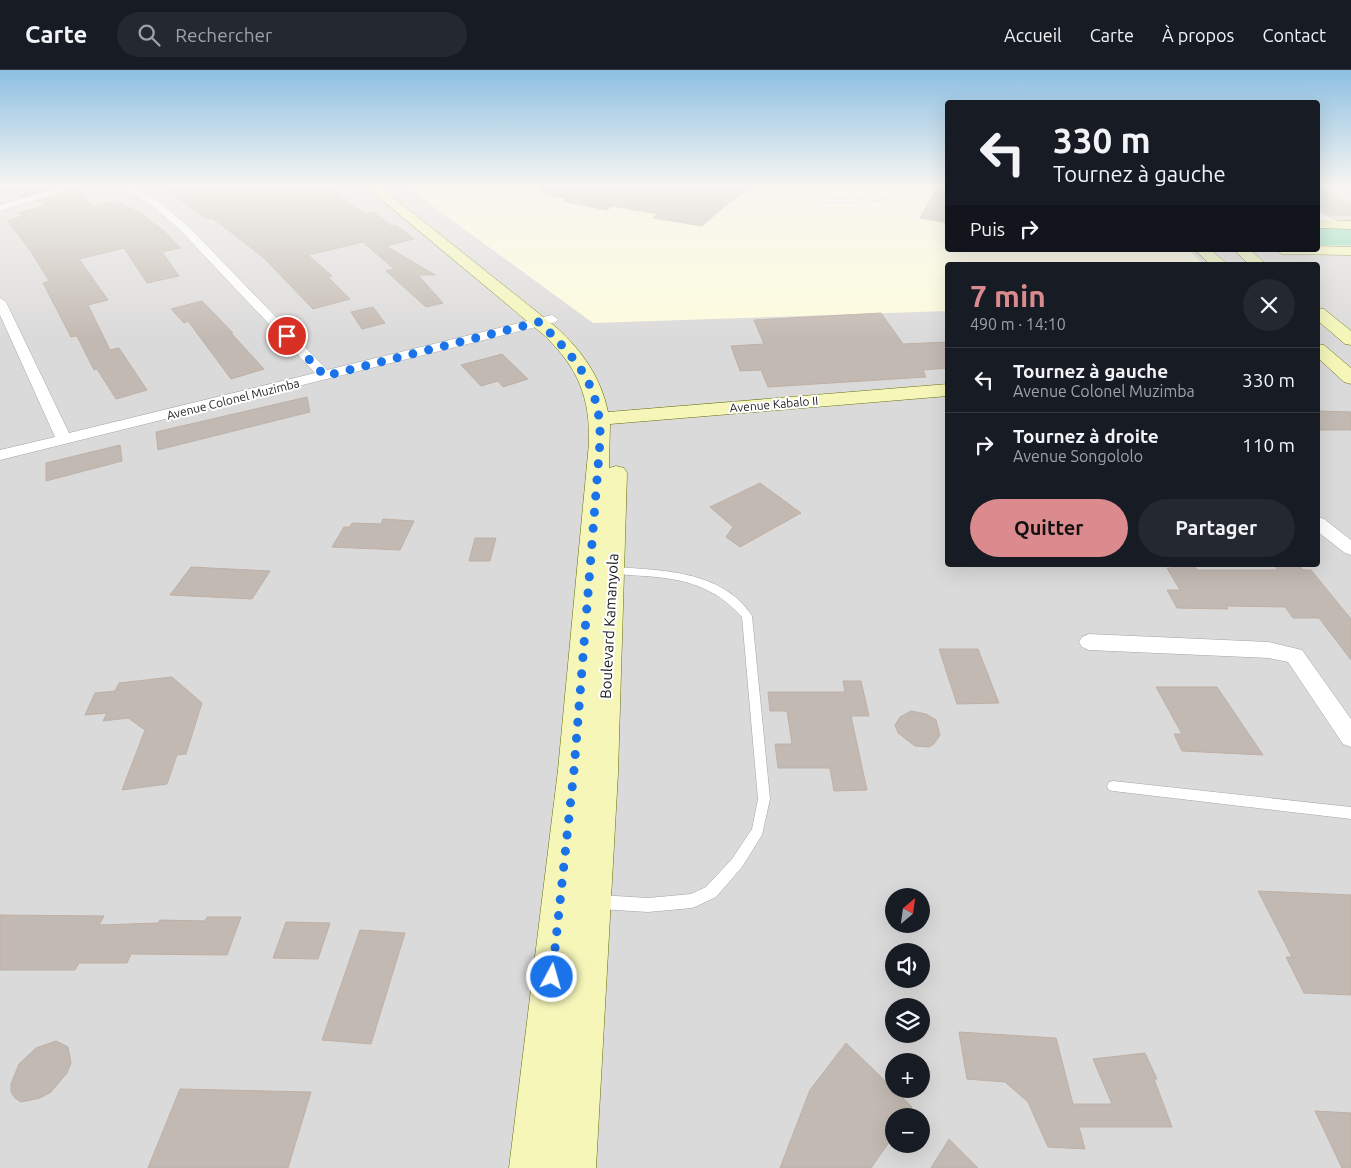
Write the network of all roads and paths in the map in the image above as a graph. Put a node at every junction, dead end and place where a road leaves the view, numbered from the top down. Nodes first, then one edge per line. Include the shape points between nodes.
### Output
1 (192, 236) edge
2 (442, 236) edge
3 (1320, 250) edge
4 (1351, 250) edge
5 (1204, 252) edge
6 (1243, 252) edge
7 (1216, 262) edge
8 (1255, 262) edge
9 (0, 302) edge
10 (1320, 315) edge
11 (546, 321) junction
12 (1351, 340) edge
13 (1320, 351) edge
14 (1320, 375) edge
15 (325, 376) junction
16 (1351, 378) edge
17 (945, 390) edge
18 (608, 418) junction
19 (64, 440) junction
20 (0, 455) edge
21 (1320, 524) edge
22 (1351, 550) edge
23 (601, 569) junction
24 (1089, 642) dead end
25 (1351, 737) edge
26 (1113, 786) dead end
27 (584, 812) junction
28 (1351, 813) edge
29 (560, 901) junction
30 (592, 902) junction
31 (532, 1168) edge
32 (573, 1168) edge

1 - 15 street
2 - 11 main road, Boulevard Kamanyola
3 - 4 main road
5 - 7 main road
6 - 8 main road
9 - 19 street
10 - 12 main road
11 - 15 street, Avenue Colonel Muzimba
11 - 18 main road, Boulevard Kamanyola via 579,364
13 - 16 main road
14 - 16 main road
15 - 19 street, Avenue Colonel Muzimba
17 - 18 main road, Avenue Kabalo II
18 - 23 main road, Boulevard Kamanyola
19 - 20 street, Avenue Colonel Muzimba
21 - 22 street
23 - 27 main road, Boulevard Kamanyola
23 - 30 lane via 671,574 698,580 721,590 738,603 747,616 764,799 758,831 737,864 711,892 692,901 648,906
24 - 25 street via 1268,650 1295,656
26 - 28 lane
27 - 29 main road, Boulevard Kamanyola
27 - 30 main road, Boulevard Kamanyola
29 - 30 lane
29 - 31 main road, Boulevard Kamanyola
30 - 32 main road, Boulevard Kamanyola

